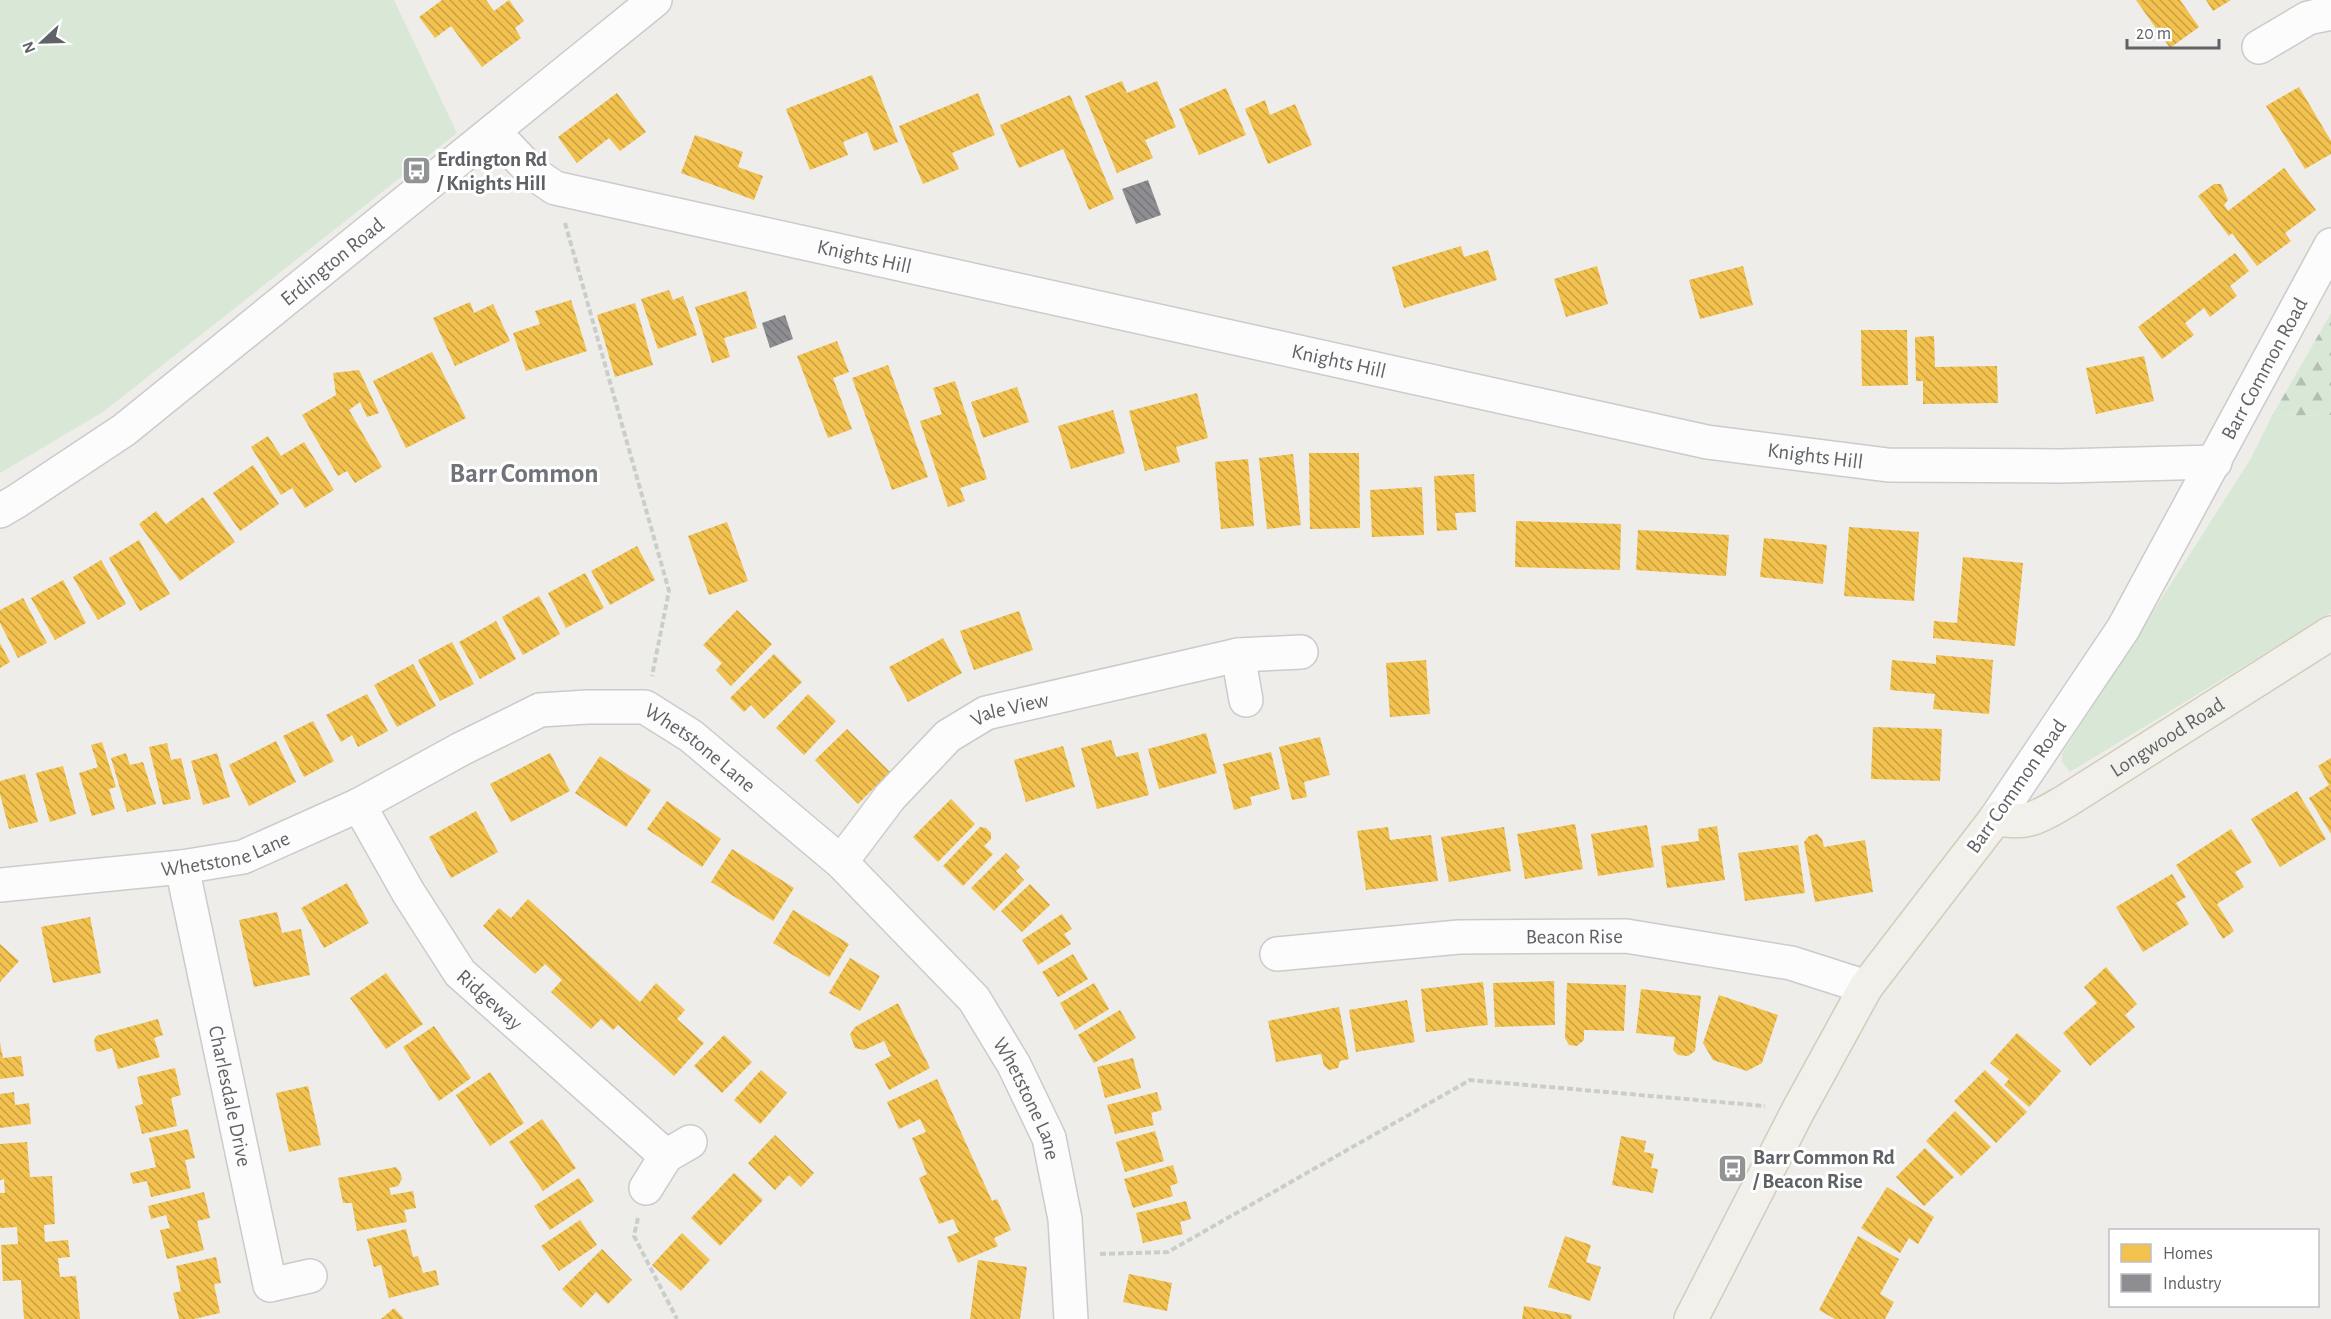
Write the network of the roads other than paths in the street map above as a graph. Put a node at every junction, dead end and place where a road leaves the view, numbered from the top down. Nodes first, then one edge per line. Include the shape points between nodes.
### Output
1 (655, 0) edge
2 (2331, 13) edge
3 (2259, 46) dead end
4 (494, 132) junction
5 (2331, 245) edge
6 (2215, 462) junction
7 (0, 511) edge
8 (2331, 633) edge
9 (1301, 652) dead end
10 (1238, 655) junction
11 (1246, 700) dead end
12 (359, 805) junction
13 (1996, 819) junction
14 (841, 862) junction
15 (182, 867) junction
16 (0, 885) edge
17 (1277, 954) dead end
18 (1866, 987) junction
19 (646, 1188) road end
20 (310, 1276) dead end
21 (1071, 1319) edge
22 (1691, 1319) edge

1 - 4 street, Erdington Road
2 - 3 street via 2308,18
4 - 6 street, Knights Hill via 533,173 555,188 1707,442 1888,465
4 - 7 street, Erdington Road via 124,430
5 - 6 street, Barr Common Road
6 - 13 street, Barr Common Road via 2123,629
8 - 13 main road, Longwood Road via 2032,820 2013,823
9 - 10 street, Vale View
10 - 11 street
10 - 14 street, Vale View via 986,713 948,736 890,797
12 - 14 street, Whetstone Lane via 540,710 645,707 691,736
12 - 15 street, Whetstone Lane via 243,858
12 - 19 street, Ridgeway via 460,973 678,1149
13 - 18 main road, Barr Common Road
14 - 21 street, Whetstone Lane via 974,999 1014,1065 1049,1138 1065,1219
15 - 16 street, Whetstone Lane
15 - 20 street, Charlesdale Drive via 270,1285
17 - 18 street, Beacon Rise via 1460,937 1626,936 1791,963
18 - 22 main road, Barr Common Road

